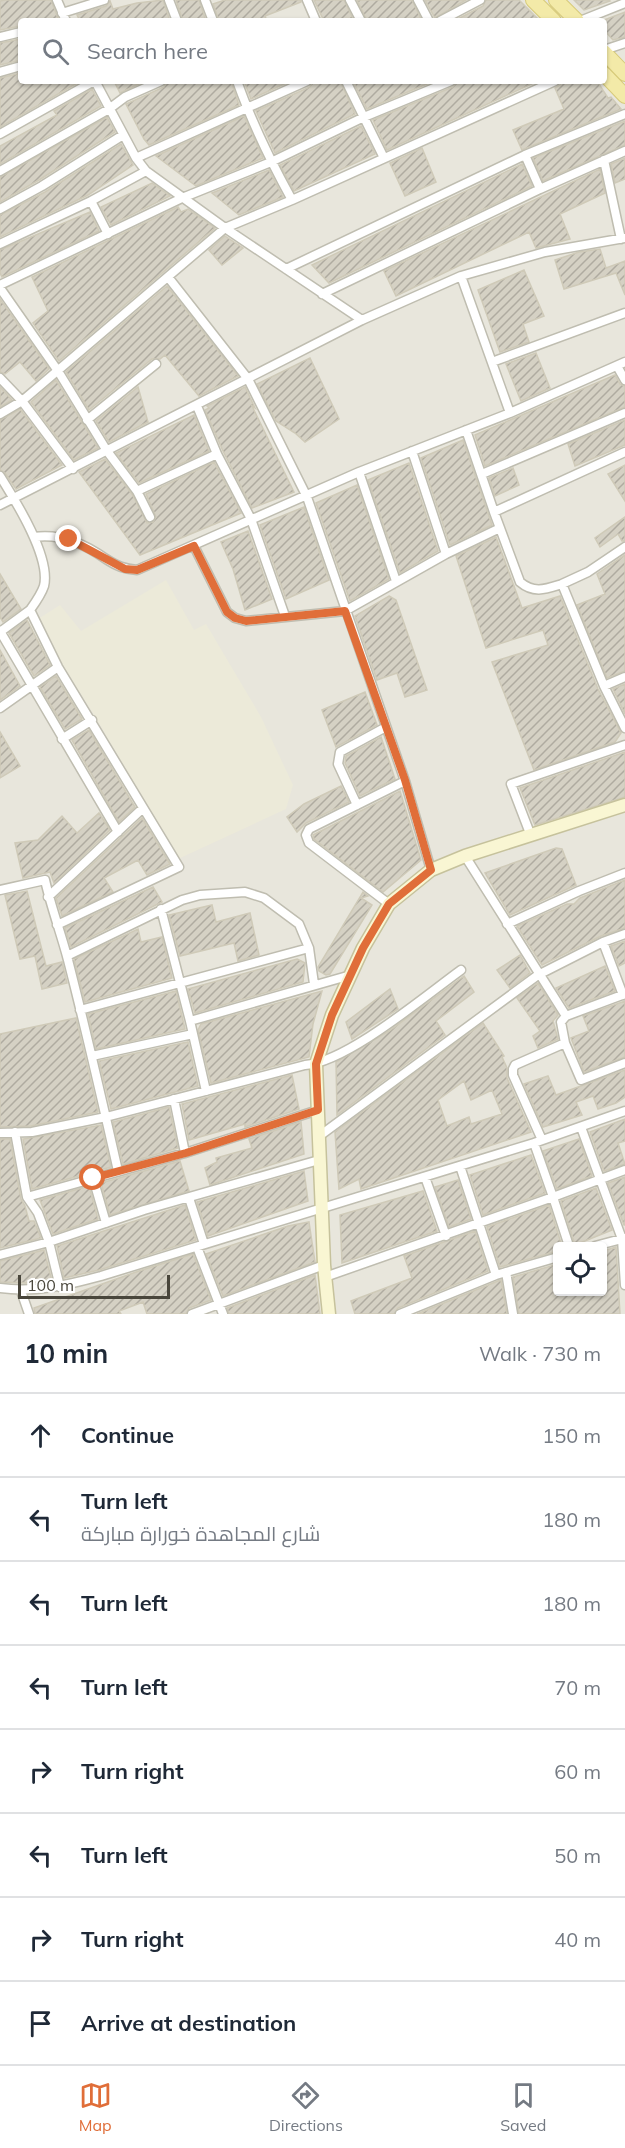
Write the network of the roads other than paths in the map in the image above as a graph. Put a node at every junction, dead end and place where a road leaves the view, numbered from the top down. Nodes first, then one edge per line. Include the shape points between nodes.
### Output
1 (57, 0) edge
2 (104, 0) edge
3 (169, 0) edge
4 (205, 0) edge
5 (307, 0) edge
6 (350, 0) edge
7 (418, 0) edge
8 (480, 0) edge
9 (533, 0) edge
10 (556, 0) edge
11 (625, 3) edge
12 (611, 4) edge
13 (64, 17) edge
14 (176, 18) edge
15 (212, 18) edge
16 (315, 18) edge
17 (359, 18) edge
18 (427, 18) edge
19 (446, 18) edge
20 (551, 18) edge
21 (576, 18) edge
22 (585, 18) edge
23 (18, 33) edge
24 (0, 37) edge
25 (625, 43) edge
26 (607, 50) edge
27 (607, 54) edge
28 (18, 67) edge
29 (0, 72) edge
30 (624, 72) edge
31 (607, 77) edge
32 (90, 84) edge
33 (96, 84) edge
34 (154, 84) edge
35 (238, 84) edge
36 (300, 84) edge
37 (347, 84) edge
38 (444, 84) edge
39 (548, 84) edge
40 (625, 96) edge
41 (246, 108) junction
42 (109, 109) junction
43 (625, 114) edge
44 (364, 117) junction
45 (0, 134) edge
46 (123, 135) junction
47 (625, 151) edge
48 (525, 155) junction
49 (136, 158) junction
50 (384, 158) junction
51 (604, 160) junction
52 (271, 162) junction
53 (0, 171) edge
54 (146, 171) junction
55 (540, 189) junction
56 (182, 198) junction
57 (292, 200) junction
58 (91, 201) junction
59 (0, 209) edge
60 (225, 228) junction
61 (108, 234) junction
62 (623, 238) edge
63 (0, 244) edge
64 (286, 269) junction
65 (461, 276) junction
66 (168, 277) junction
67 (0, 286) edge
68 (322, 294) junction
69 (625, 313) edge
70 (362, 320) junction
71 (492, 362) junction
72 (156, 364) dead end
73 (621, 364) edge
74 (58, 371) junction
75 (0, 378) edge
76 (248, 379) junction
77 (625, 380) edge
78 (22, 401) junction
79 (197, 406) junction
80 (510, 413) junction
81 (625, 413) edge
82 (0, 414) edge
83 (87, 420) junction
84 (466, 430) junction
85 (107, 451) junction
86 (412, 451) junction
87 (625, 452) edge
88 (218, 454) junction
89 (73, 469) junction
90 (359, 472) junction
91 (482, 474) junction
92 (0, 476) edge
93 (137, 491) junction
94 (307, 497) junction
95 (14, 498) junction
96 (0, 505) edge
97 (494, 512) junction
98 (150, 517) dead end
99 (251, 519) junction
100 (500, 528) junction
101 (34, 537) junction
102 (194, 546) junction
103 (625, 547) edge
104 (446, 554) junction
105 (396, 581) junction
106 (562, 584) junction
107 (30, 610) junction
108 (345, 611) junction
109 (285, 616) junction
110 (0, 631) edge
111 (58, 668) junction
112 (625, 677) edge
113 (604, 686) junction
114 (31, 687) junction
115 (0, 708) edge
116 (92, 720) junction
117 (386, 727) junction
118 (625, 728) edge
119 (62, 739) junction
120 (625, 745) edge
121 (405, 780) junction
122 (357, 805) junction
123 (625, 805) edge
124 (143, 808) junction
125 (118, 832) junction
126 (531, 836) junction
127 (465, 856) junction
128 (431, 870) junction
129 (625, 873) edge
130 (0, 890) edge
131 (48, 897) junction
132 (389, 904) junction
133 (161, 909) junction
134 (507, 924) junction
135 (57, 925) junction
136 (625, 934) edge
137 (603, 942) junction
138 (309, 948) junction
139 (67, 956) junction
140 (461, 970) dead end
141 (351, 975) junction
142 (538, 975) junction
143 (181, 984) junction
144 (314, 984) junction
145 (624, 994) edge
146 (80, 1010) junction
147 (566, 1016) junction
148 (190, 1021) junction
149 (193, 1034) junction
150 (566, 1043) junction
151 (92, 1056) junction
152 (625, 1063) edge
153 (316, 1064) junction
154 (206, 1091) junction
155 (174, 1099) junction
156 (318, 1110) junction
157 (625, 1111) edge
158 (106, 1117) junction
159 (581, 1127) junction
160 (15, 1132) junction
161 (0, 1133) edge
162 (318, 1137) junction
163 (538, 1142) junction
164 (186, 1153) junction
165 (319, 1160) junction
166 (460, 1166) junction
167 (625, 1170) edge
168 (118, 1171) junction
169 (425, 1177) junction
170 (93, 1178) junction
171 (600, 1179) junction
172 (27, 1197) junction
173 (553, 1197) junction
174 (189, 1198) junction
175 (321, 1208) junction
176 (106, 1223) junction
177 (479, 1224) junction
178 (446, 1236) junction
179 (623, 1238) edge
180 (49, 1242) junction
181 (568, 1242) edge
182 (607, 1242) edge
183 (200, 1246) junction
184 (0, 1256) edge
185 (553, 1258) edge
186 (324, 1271) junction
187 (506, 1272) junction
188 (496, 1275) junction
189 (625, 1285) edge
190 (60, 1287) junction
191 (0, 1288) edge
192 (21, 1291) junction
193 (219, 1304) junction
194 (29, 1314) edge
195 (192, 1314) edge
196 (223, 1314) edge
197 (329, 1314) edge
198 (400, 1314) edge
199 (513, 1314) edge

1 - 13 street
2 - 13 street
3 - 14 street
4 - 15 street
5 - 16 street
6 - 17 street
7 - 18 street
8 - 19 street
9 - 20 main road
10 - 21 main road
11 - 12 street
12 - 22 street
23 - 24 street
25 - 26 street
27 - 30 main road
28 - 29 street
31 - 40 main road
32 - 45 street
33 - 42 street
34 - 42 street
35 - 41 street
36 - 41 street
37 - 44 street
38 - 44 street
39 - 50 street
41 - 49 street
41 - 52 street
42 - 46 street
42 - 53 street
43 - 48 street
44 - 50 street
44 - 52 street
46 - 49 street
46 - 59 street
47 - 51 street
48 - 55 street
48 - 64 street
49 - 54 street
50 - 57 street
51 - 55 street
51 - 62 street
52 - 56 street
52 - 57 street
54 - 56 street
54 - 58 street
55 - 68 street
56 - 60 street
56 - 61 street
57 - 60 street
58 - 61 street
58 - 63 street
60 - 64 street
60 - 66 street
61 - 67 street
62 - 65 street via 545,252
64 - 68 street
65 - 70 street
65 - 71 street
66 - 74 street
66 - 76 street
67 - 74 street
68 - 70 street
69 - 71 street
70 - 76 street
71 - 80 street
72 - 83 street
73 - 77 street
73 - 80 street
74 - 78 street
74 - 83 street
75 - 78 street
76 - 79 street
76 - 94 street
78 - 82 street
78 - 89 street
79 - 85 street
79 - 88 street
80 - 84 street
81 - 91 street
83 - 85 street
84 - 86 street
84 - 91 street
85 - 89 street
85 - 93 street
86 - 90 street
86 - 104 street
87 - 97 street
88 - 93 street
88 - 99 street
89 - 95 street
90 - 94 street
90 - 105 street
91 - 97 street
92 - 95 street
93 - 98 street
94 - 99 street
94 - 108 street
95 - 96 street
95 - 101 street
97 - 100 street
99 - 102 street
99 - 109 street
100 - 104 street
100 - 106 street via 520,582 527,589 538,591
101 - 102 street via 52,535 69,539 125,569 137,570
101 - 107 street via 45,578
102 - 109 street via 227,612 246,621
103 - 106 street
104 - 105 street
105 - 108 street
106 - 113 street
107 - 110 street
107 - 111 street
108 - 109 street
108 - 117 street
110 - 114 street
111 - 114 street
111 - 116 street
112 - 113 street
113 - 118 street
114 - 115 street
114 - 119 street
116 - 119 street
116 - 124 street
117 - 121 street
117 - 122 street via 340,752 338,764
119 - 125 street
120 - 126 street via 511,784
121 - 122 street
121 - 128 street
122 - 132 street via 309,829 306,835 309,843
123 - 126 street
124 - 125 street
124 - 135 street via 178,867
125 - 131 street
126 - 127 street
127 - 128 street
127 - 134 street
128 - 132 street
129 - 134 street
130 - 131 street via 45,880
131 - 135 street
132 - 141 street
133 - 138 street via 200,895 245,892 264,898 299,924
133 - 139 street
133 - 143 street
134 - 142 street
135 - 139 street
136 - 137 street
137 - 142 street
137 - 145 street
138 - 143 street
138 - 144 street
139 - 146 street
140 - 153 street via 355,1046
141 - 144 street
141 - 153 street via 332,1015
142 - 147 street
142 - 162 street
143 - 146 street
143 - 148 street
144 - 148 street
145 - 147 street
146 - 151 street
147 - 150 street via 561,1022
148 - 149 street
149 - 151 street
149 - 154 street
150 - 152 street via 581,1080
150 - 163 street via 513,1069
151 - 158 street
153 - 154 street
153 - 156 street
154 - 155 street
155 - 158 street
155 - 164 street
156 - 162 street
156 - 164 street
157 - 159 street
158 - 160 street
158 - 168 street
159 - 163 street
159 - 171 street
160 - 161 street
160 - 172 street
162 - 165 street
163 - 166 street
163 - 173 street
164 - 168 street
165 - 174 street
165 - 175 street
166 - 169 street
166 - 177 street
167 - 171 street
168 - 170 street
169 - 175 street
169 - 178 street
170 - 172 street
170 - 176 street
171 - 173 street
171 - 179 street
172 - 180 street
173 - 177 street
173 - 181 street
174 - 176 street
174 - 183 street
175 - 183 street
175 - 186 street
176 - 180 street
177 - 178 street
177 - 188 street
178 - 186 street
179 - 182 street
179 - 189 street
180 - 184 street
180 - 190 street
183 - 190 street
183 - 193 street
185 - 187 street
186 - 193 street
186 - 197 street
187 - 188 street
187 - 199 street
188 - 198 street
190 - 192 street
191 - 192 street
192 - 194 street
193 - 195 street
193 - 196 street

